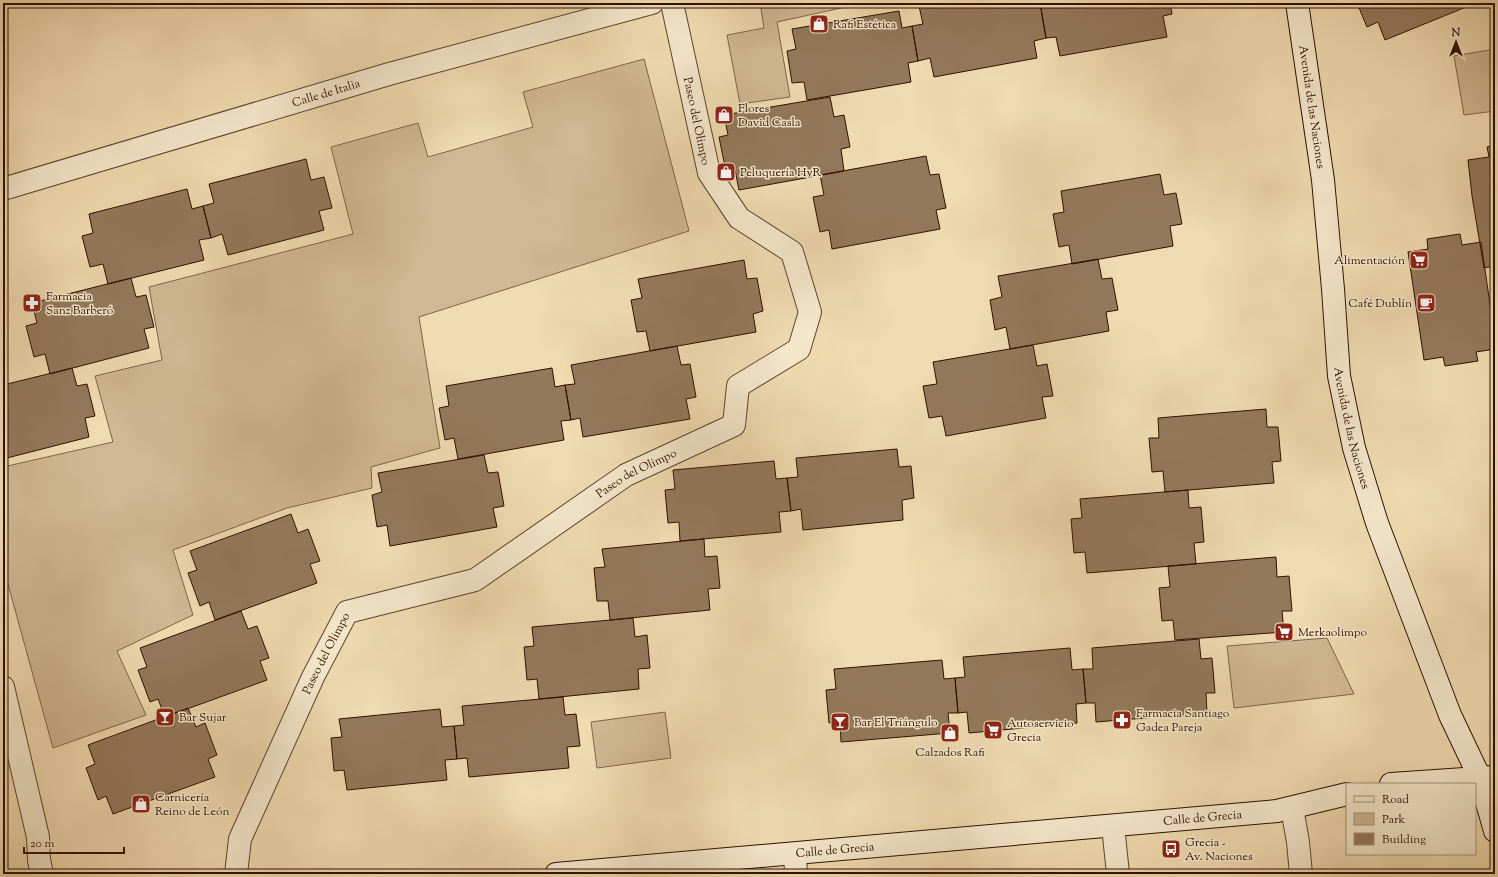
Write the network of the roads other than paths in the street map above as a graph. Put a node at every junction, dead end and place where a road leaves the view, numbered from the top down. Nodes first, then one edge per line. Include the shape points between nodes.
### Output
1 (652, 3) edge
2 (672, 3) edge
3 (1297, 3) edge
4 (3, 189) edge
5 (3, 687) edge
6 (1487, 778) edge
7 (1406, 783) edge
8 (1346, 794) edge
9 (1292, 808) junction
10 (1113, 826) junction
11 (1495, 831) edge
12 (795, 864) edge
13 (42, 874) edge
14 (236, 874) edge
15 (556, 874) edge
16 (1118, 874) edge
17 (1300, 874) edge

1 - 4 street, Calle de Italia via 389,74
2 - 14 street, Paseo del Olimpo via 709,173 739,218 792,252 810,312 799,349 738,386 734,425 626,474 475,580 347,612 313,677 240,839
3 - 6 street, Avenida de las Naciones via 1322,180 1339,376 1354,448 1376,523 1450,715
5 - 13 street via 38,838
6 - 7 street
6 - 11 street, Avenida de las Naciones
8 - 9 street, Calle de Grecia
9 - 10 street, Calle de Grecia
9 - 17 street
10 - 12 street, Calle de Grecia
10 - 16 street
12 - 15 street, Calle de Grecia

